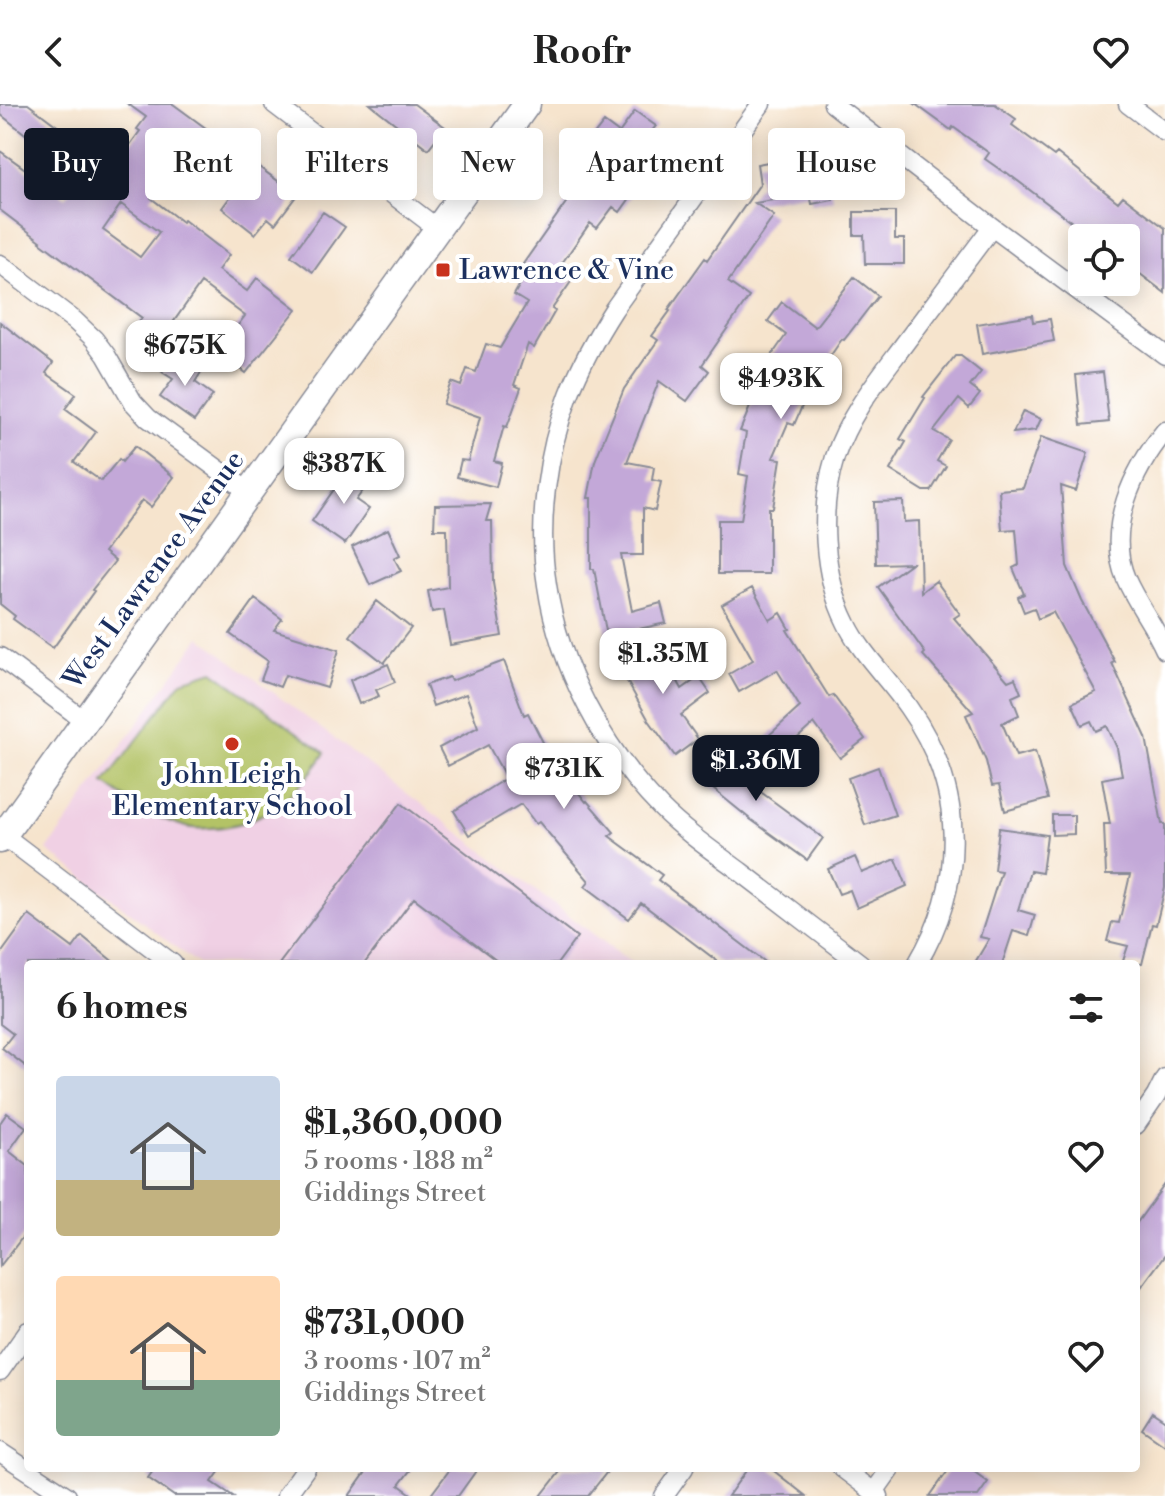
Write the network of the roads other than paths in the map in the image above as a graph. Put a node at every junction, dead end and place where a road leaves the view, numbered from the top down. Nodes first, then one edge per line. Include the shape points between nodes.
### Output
1 (274, 104) edge
2 (527, 104) edge
3 (761, 104) edge
4 (833, 104) edge
5 (1128, 104) edge
6 (1165, 132) edge
7 (992, 227) junction
8 (438, 229) junction
9 (0, 264) edge
10 (1165, 355) edge
11 (1165, 431) edge
12 (249, 492) junction
13 (1165, 650) edge
14 (0, 657) edge
15 (85, 721) junction
16 (2, 838) edge
17 (168, 960) edge
18 (856, 960) edge
19 (919, 960) edge
20 (1165, 1078) edge
21 (1140, 1119) edge
22 (24, 1337) edge
23 (0, 1371) edge
24 (0, 1452) edge
25 (24, 1468) edge
26 (30, 1472) edge
27 (303, 1472) edge
28 (681, 1472) edge
29 (847, 1472) edge
30 (889, 1472) edge
31 (876, 1494) edge
32 (67, 1496) edge
33 (286, 1496) edge
34 (664, 1496) edge

1 - 8 street
2 - 8 main road, West Lawrence Avenue
3 - 18 street via 614,309 580,367 551,459 544,521 546,584 561,643 585,703 638,783 682,828
4 - 7 street
5 - 6 street
7 - 10 street
7 - 19 street via 853,415 834,460 827,505 832,582 847,624 919,723 940,766 951,809 949,883
8 - 12 main road, West Lawrence Avenue
9 - 12 street via 94,339 148,418
11 - 13 street via 1129,491 1119,552 1126,578
12 - 15 main road, West Lawrence Avenue
14 - 15 street
15 - 16 main road, West Lawrence Avenue
16 - 17 street
20 - 21 street
22 - 23 street
24 - 25 street
26 - 32 street
27 - 33 street
28 - 34 street
29 - 31 street
30 - 31 street

